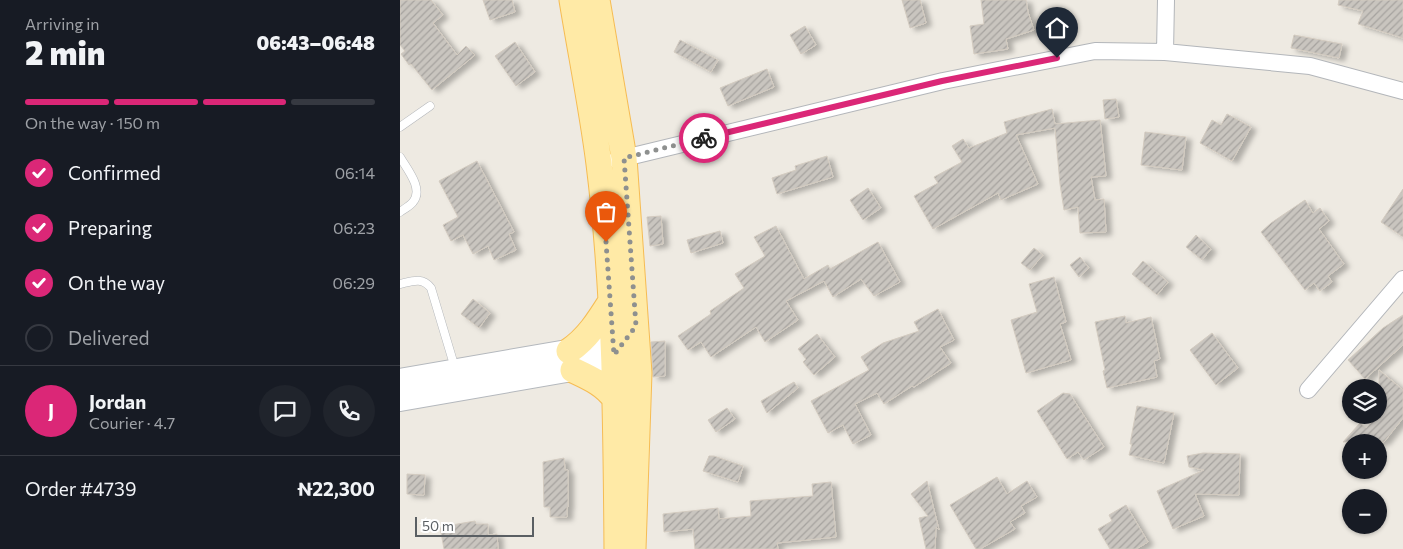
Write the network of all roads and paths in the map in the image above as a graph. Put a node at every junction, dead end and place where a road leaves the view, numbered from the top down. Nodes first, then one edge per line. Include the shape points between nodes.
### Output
1 (572, 0) edge
2 (597, 0) edge
3 (1166, 0) edge
4 (1165, 52) junction
5 (1403, 91) edge
6 (430, 106) dead end
7 (400, 127) edge
8 (400, 158) edge
9 (624, 158) junction
10 (599, 164) junction
11 (400, 212) edge
12 (1403, 279) edge
13 (400, 284) edge
14 (611, 301) junction
15 (636, 326) junction
16 (614, 355) junction
17 (571, 360) junction
18 (455, 370) junction
19 (400, 380) edge
20 (639, 381) junction
21 (1308, 390) dead end
22 (616, 399) junction
23 (400, 400) edge
24 (617, 549) edge
25 (633, 549) edge

1 - 10 main road
2 - 9 main road
3 - 4 street
4 - 5 street via 1310,66
4 - 9 street via 1095,51 942,81
6 - 7 lane
8 - 11 lane via 417,192 414,202
9 - 10 street
9 - 15 main road
10 - 14 main road
12 - 21 street
13 - 18 lane via 418,280 431,288
14 - 16 main road
14 - 17 main road
15 - 16 street
15 - 20 main road
16 - 17 street via 596,346
16 - 20 street
16 - 22 main road
17 - 18 street
17 - 22 main road
17 - 23 street
18 - 19 street
20 - 25 main road
22 - 24 main road

